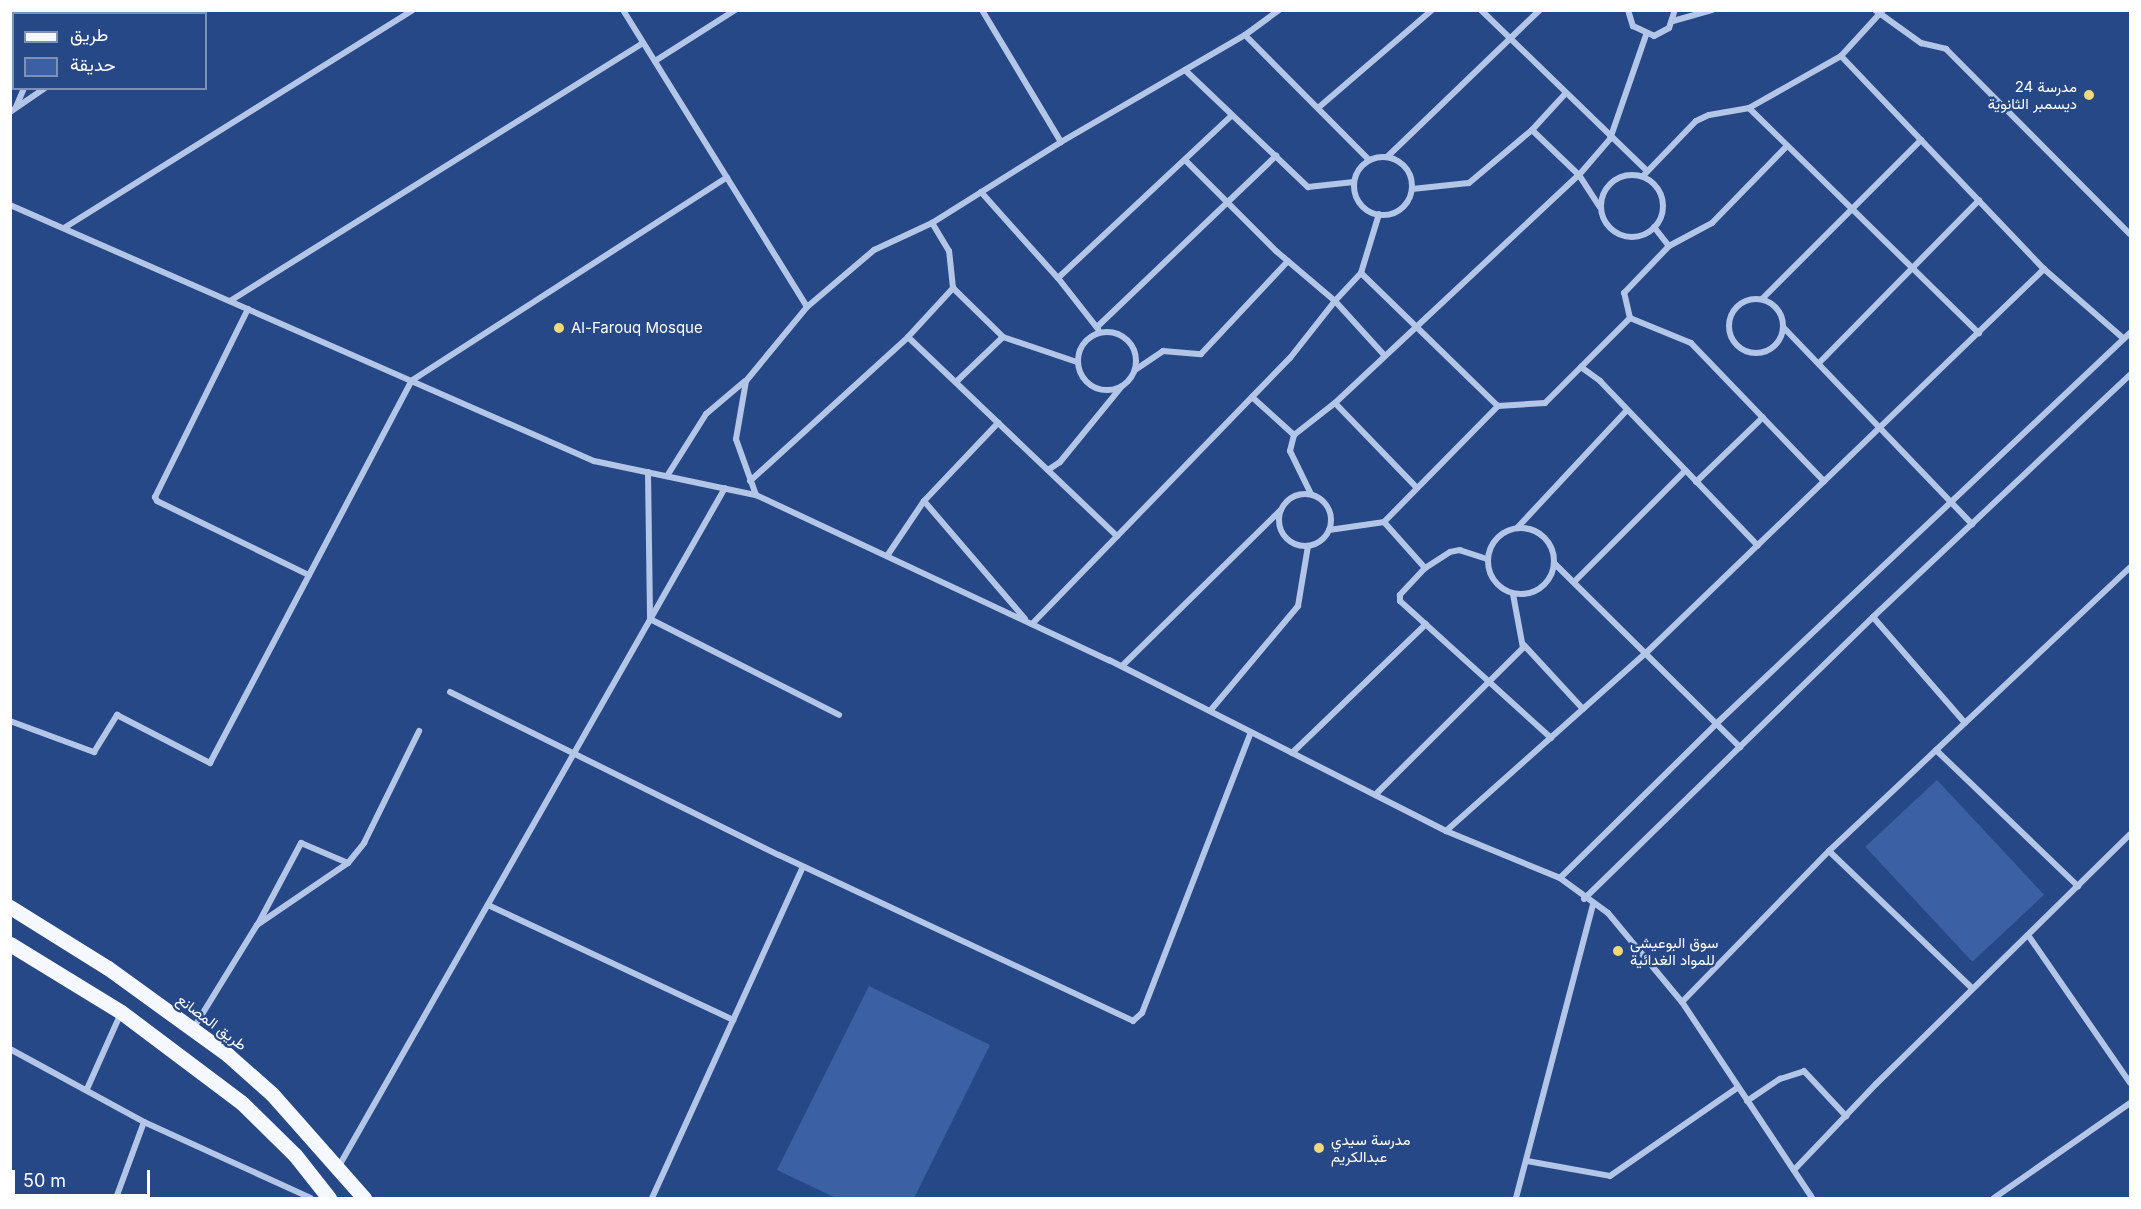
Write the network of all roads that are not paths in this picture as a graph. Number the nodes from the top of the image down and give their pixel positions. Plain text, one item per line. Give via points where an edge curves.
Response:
1 (413, 10) edge
2 (623, 10) edge
3 (735, 10) edge
4 (982, 10) edge
5 (1432, 10) edge
6 (1481, 10) edge
7 (1540, 10) edge
8 (1621, 10) edge
9 (1674, 10) edge
10 (1712, 10) edge
11 (1875, 10) edge
12 (1628, 11) edge
13 (1275, 12) edge
14 (1882, 13) edge
15 (1673, 21) junction
16 (1245, 35) junction
17 (1646, 35) junction
18 (1510, 40) junction
19 (644, 43) junction
20 (1841, 56) junction
21 (655, 61) junction
22 (1185, 70) junction
23 (23, 90) edge
24 (42, 90) edge
25 (1565, 94) junction
26 (1318, 108) junction
27 (1749, 108) junction
28 (13, 110) edge
29 (1232, 115) junction
30 (1532, 130) junction
31 (1611, 139) junction
32 (1922, 140) junction
33 (1061, 142) junction
34 (1787, 146) junction
35 (1275, 156) junction
36 (1387, 157) junction
37 (1369, 160) junction
38 (1186, 161) junction
39 (1645, 174) junction
40 (1579, 175) junction
41 (727, 177) junction
42 (1354, 182) junction
43 (1412, 189) junction
44 (981, 192) junction
45 (1979, 200) junction
46 (1229, 202) junction
47 (10, 205) edge
48 (1601, 208) junction
49 (1853, 210) junction
50 (1379, 214) junction
51 (932, 223) junction
52 (64, 228) junction
53 (1654, 228) junction
54 (2130, 234) edge
55 (1669, 246) junction
56 (1288, 261) junction
57 (1913, 269) junction
58 (2044, 269) junction
59 (1361, 273) junction
60 (1058, 278) junction
61 (953, 288) junction
62 (1762, 299) junction
63 (230, 301) junction
64 (1335, 301) junction
65 (807, 307) junction
66 (248, 309) junction
67 (1630, 318) junction
68 (1414, 325) junction
69 (1784, 328) junction
70 (1099, 330) junction
71 (1979, 333) junction
72 (2130, 333) edge
73 (908, 337) junction
74 (1003, 337) junction
75 (2124, 339) junction
76 (1385, 356) junction
77 (1077, 362) junction
78 (1820, 362) junction
79 (1581, 367) junction
80 (1135, 370) junction
81 (2130, 377) edge
82 (411, 381) junction
83 (746, 381) junction
84 (956, 382) junction
85 (1122, 386) junction
86 (1252, 397) junction
87 (1335, 403) junction
88 (1498, 406) junction
89 (1626, 411) junction
90 (1763, 417) junction
91 (998, 423) junction
92 (1881, 427) junction
93 (1294, 435) junction
94 (1048, 470) junction
95 (1685, 471) junction
96 (648, 472) junction
97 (667, 476) junction
98 (750, 481) junction
99 (1824, 481) junction
100 (1696, 482) junction
101 (725, 488) junction
102 (1417, 488) junction
103 (1311, 494) junction
104 (756, 495) junction
105 (924, 501) junction
106 (1950, 504) junction
107 (1281, 510) junction
108 (1384, 522) junction
109 (1972, 524) junction
110 (1517, 528) junction
111 (1329, 530) junction
112 (1117, 536) junction
113 (1308, 546) junction
114 (1758, 546) junction
115 (888, 556) junction
116 (1487, 559) junction
117 (1554, 563) junction
118 (2130, 567) edge
119 (1425, 568) junction
120 (309, 575) junction
121 (1574, 582) junction
122 (1513, 594) junction
123 (1873, 617) junction
124 (651, 619) junction
125 (1029, 622) junction
126 (1426, 624) junction
127 (1524, 645) junction
128 (1647, 652) junction
129 (1122, 666) junction
130 (1488, 680) junction
131 (450, 692) dead end
132 (1583, 709) junction
133 (1209, 711) junction
134 (839, 715) dead end
135 (11, 720) edge
136 (1717, 723) junction
137 (1965, 723) junction
138 (419, 731) dead end
139 (1251, 732) junction
140 (1551, 738) junction
141 (1740, 747) junction
142 (1936, 750) junction
143 (1292, 753) junction
144 (573, 755) junction
145 (1375, 795) junction
146 (1446, 831) junction
147 (2130, 834) edge
148 (1829, 851) junction
149 (348, 863) junction
150 (803, 867) junction
151 (1560, 878) junction
152 (2078, 886) junction
153 (1584, 899) junction
154 (1593, 904) junction
155 (488, 905) junction
156 (10, 906) edge
157 (257, 925) junction
158 (2028, 935) junction
159 (10, 944) edge
160 (1973, 989) junction
161 (1682, 1002) junction
162 (121, 1012) junction
163 (733, 1020) junction
164 (193, 1029) junction
165 (10, 1049) edge
166 (2130, 1083) edge
167 (1737, 1088) junction
168 (87, 1089) junction
169 (1747, 1101) junction
170 (2130, 1104) edge
171 (1846, 1116) junction
172 (144, 1122) junction
173 (1527, 1161) junction
174 (339, 1166) junction
175 (1794, 1170) junction
176 (1811, 1196) edge
177 (116, 1198) edge
178 (311, 1198) edge
179 (329, 1198) edge
180 (364, 1198) edge
181 (652, 1198) edge
182 (1516, 1198) edge
183 (1803, 1198) edge
184 (1994, 1198) edge

1 - 52 street
2 - 19 street
3 - 21 street
4 - 33 street
5 - 26 street
6 - 18 street
7 - 18 street
8 - 12 street
9 - 15 street
10 - 15 street
11 - 14 street
12 - 17 street via 1633,27
13 - 16 street
14 - 20 street
14 - 54 street via 1921,43 1946,49
15 - 17 street via 1662,33
16 - 22 street
16 - 26 street
17 - 31 street
18 - 25 street
18 - 36 street
19 - 21 street
19 - 63 street
20 - 27 street
20 - 32 street
21 - 41 street
22 - 29 street
22 - 33 street
23 - 28 street
24 - 28 street
25 - 30 street
25 - 31 street
26 - 37 street
27 - 34 street
27 - 39 street via 1702,117
29 - 35 street
29 - 38 street
30 - 40 street
30 - 43 street via 1469,183
31 - 39 street
31 - 40 street
32 - 45 street
32 - 49 street
33 - 44 street
34 - 49 street
34 - 55 street via 1712,223
35 - 42 street via 1314,188
35 - 46 street
36 - 37 street
36 - 43 street via 1409,172
37 - 42 street
38 - 46 street
38 - 60 street
39 - 48 street via 1625,175 1610,184
39 - 53 street via 1657,187 1663,203
40 - 48 street
40 - 68 street
41 - 65 street
41 - 82 street
42 - 50 street via 1363,207
43 - 50 street via 1397,211
44 - 51 street
44 - 60 street
45 - 57 street
45 - 58 street
46 - 56 street
46 - 70 street
47 - 52 street
48 - 53 street via 1607,225 1621,235 1639,236
49 - 57 street
49 - 62 street
50 - 59 street
51 - 61 street via 949,251
51 - 65 street via 874,250
52 - 63 street
53 - 55 street
55 - 67 street via 1623,294
56 - 64 street
56 - 80 street via 1201,354 1162,351
57 - 71 street
57 - 78 street
58 - 71 street
58 - 75 street
59 - 64 street
59 - 68 street
60 - 70 street
61 - 73 street
61 - 74 street
62 - 69 street via 1778,310
62 - 69 street via 1743,302 1736,308 1729,325 1733,341 1746,352 1763,353 1778,343
63 - 66 street
64 - 76 street
64 - 86 street via 1301,345
65 - 83 street
66 - 82 street
66 - 120 street via 155,497
67 - 79 street
67 - 90 street via 1691,343
68 - 76 street
68 - 88 street
69 - 78 street
70 - 77 street via 1084,343
70 - 80 street via 1129,341 1136,360
71 - 92 street
72 - 75 street
73 - 84 street
73 - 98 street
74 - 77 street
74 - 84 street
75 - 106 street
76 - 87 street
77 - 85 street via 1093,387 1113,390
78 - 92 street
79 - 88 street via 1545,403
79 - 89 street via 1600,381
80 - 85 street
81 - 109 street
82 - 96 street via 594,461
82 - 120 street
83 - 97 street via 706,414
83 - 98 street via 736,439
84 - 91 street
85 - 94 street via 1060,462
86 - 93 street
86 - 112 street
87 - 93 street
87 - 102 street
88 - 102 street
89 - 95 street
89 - 110 street
90 - 99 street
90 - 100 street
91 - 94 street
91 - 105 street
92 - 99 street
92 - 106 street
93 - 103 street via 1290,451
94 - 112 street
95 - 100 street
95 - 121 street
96 - 97 street
96 - 124 street
97 - 101 street
98 - 104 street
99 - 114 street
100 - 114 street
101 - 104 street
101 - 124 street
102 - 108 street
103 - 107 street via 1293,497
103 - 111 street via 1326,504 1330,512
104 - 115 street
105 - 115 street
105 - 125 street
106 - 109 street
106 - 136 street
107 - 113 street via 1278,518 1284,536
107 - 129 street
108 - 111 street
108 - 119 street
109 - 123 street
110 - 116 street via 1497,538
110 - 117 street via 1529,528 1548,541
111 - 113 street via 1317,543
112 - 125 street
113 - 133 street via 1298,606
114 - 128 street
115 - 125 street
116 - 119 street via 1456,550
116 - 122 street via 1494,581
117 - 121 street
117 - 122 street via 1545,584 1536,591
118 - 137 street
119 - 126 street via 1399,598
120 - 135 street via 210,763 117,715 94,752
121 - 128 street
122 - 127 street
123 - 137 street
123 - 141 street
124 - 134 street
124 - 144 street
125 - 129 street
126 - 130 street
126 - 143 street
127 - 130 street
127 - 132 street
128 - 132 street
128 - 136 street
129 - 133 street
130 - 140 street
130 - 145 street
131 - 144 street
132 - 140 street
133 - 139 street
136 - 141 street
136 - 151 street
137 - 142 street
138 - 149 street via 364,843
139 - 143 street
139 - 150 street via 1142,1013 1133,1021
140 - 146 street
141 - 153 street
142 - 148 street
142 - 152 street
143 - 145 street
144 - 150 street
144 - 155 street
145 - 146 street
146 - 151 street
147 - 152 street
148 - 160 street
148 - 161 street
149 - 157 street
149 - 157 street via 302,843
150 - 163 street
151 - 153 street
152 - 158 street
153 - 154 street
154 - 161 street via 1608,913
154 - 173 street
155 - 163 street
155 - 174 street
156 - 164 main road, طريق المصانع via 108,968
157 - 164 street
158 - 160 street
158 - 166 street
159 - 162 main road
160 - 171 street
161 - 167 street
162 - 168 street
162 - 179 main road via 242,1103 295,1155
163 - 181 street
164 - 174 main road, طريق المصانع via 272,1094
165 - 168 street
167 - 169 street
167 - 173 street via 1610,1176
168 - 172 street
169 - 171 street via 1780,1079 1804,1071
169 - 175 street
170 - 184 street
171 - 175 street
172 - 177 street
172 - 178 street
173 - 182 street
174 - 180 main road, طريق المصانع
175 - 176 street
176 - 183 street

